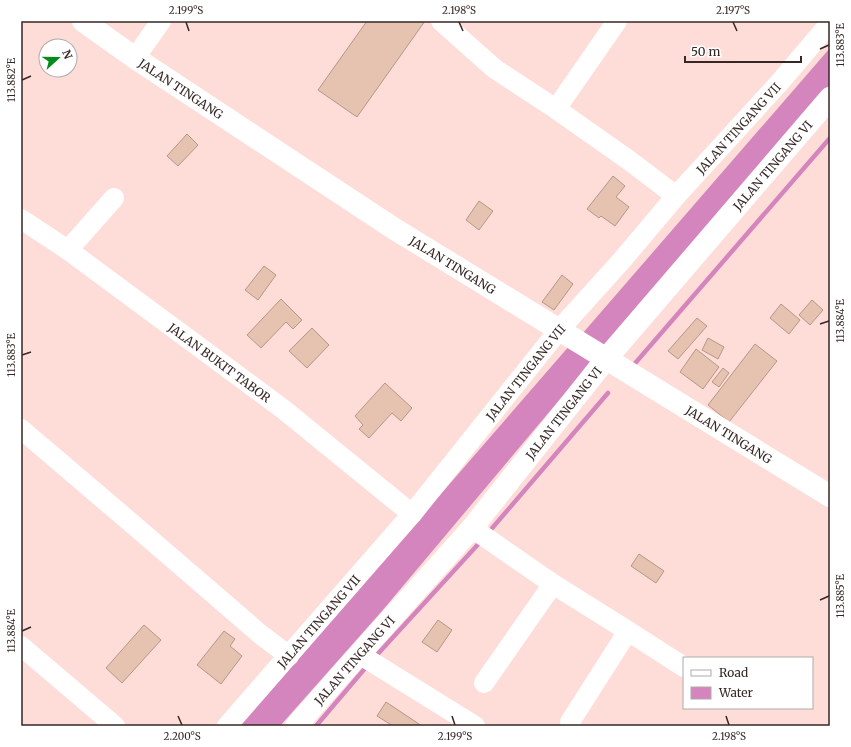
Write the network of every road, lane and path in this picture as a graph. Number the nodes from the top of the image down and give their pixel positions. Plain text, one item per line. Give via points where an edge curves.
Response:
1 (83, 21) edge
2 (161, 21) edge
3 (441, 21) edge
4 (617, 21) edge
5 (830, 23) edge
6 (135, 58) junction
7 (830, 98) edge
8 (556, 109) junction
9 (676, 196) junction
10 (114, 198) dead end
11 (21, 219) edge
12 (68, 250) junction
13 (567, 335) junction
14 (602, 356) junction
15 (21, 430) edge
16 (830, 496) edge
17 (412, 514) junction
18 (472, 528) junction
19 (553, 584) junction
20 (628, 631) junction
21 (21, 646) edge
22 (359, 654) junction
23 (288, 656) junction
24 (683, 666) edge
25 (484, 683) dead end
26 (570, 722) dead end
27 (299, 725) edge
28 (115, 726) edge
29 (227, 726) edge
30 (475, 726) edge

1 - 6 main road, JALAN TINGANG
2 - 6 street
3 - 8 street via 495,68
4 - 8 street
5 - 9 street, JALAN TINGANG VII
6 - 13 main road, JALAN TINGANG via 393,228
7 - 14 main road, JALAN TINGANG VI
8 - 9 street
9 - 13 street, JALAN TINGANG VII via 623,259
10 - 12 street
11 - 12 street, JALAN BUKIT TABOR
12 - 17 street, JALAN BUKIT TABOR via 283,409
13 - 14 main road, JALAN TINGANG
13 - 17 street, JALAN TINGANG VII
14 - 16 main road, JALAN TINGANG
14 - 18 main road, JALAN TINGANG VI
15 - 23 street
17 - 23 street, JALAN TINGANG VII
18 - 19 street
18 - 22 main road, JALAN TINGANG VI
19 - 20 street
19 - 25 street
20 - 24 street
20 - 26 street
21 - 28 street
22 - 27 main road, JALAN TINGANG VI
22 - 30 street
23 - 29 street, JALAN TINGANG VII

